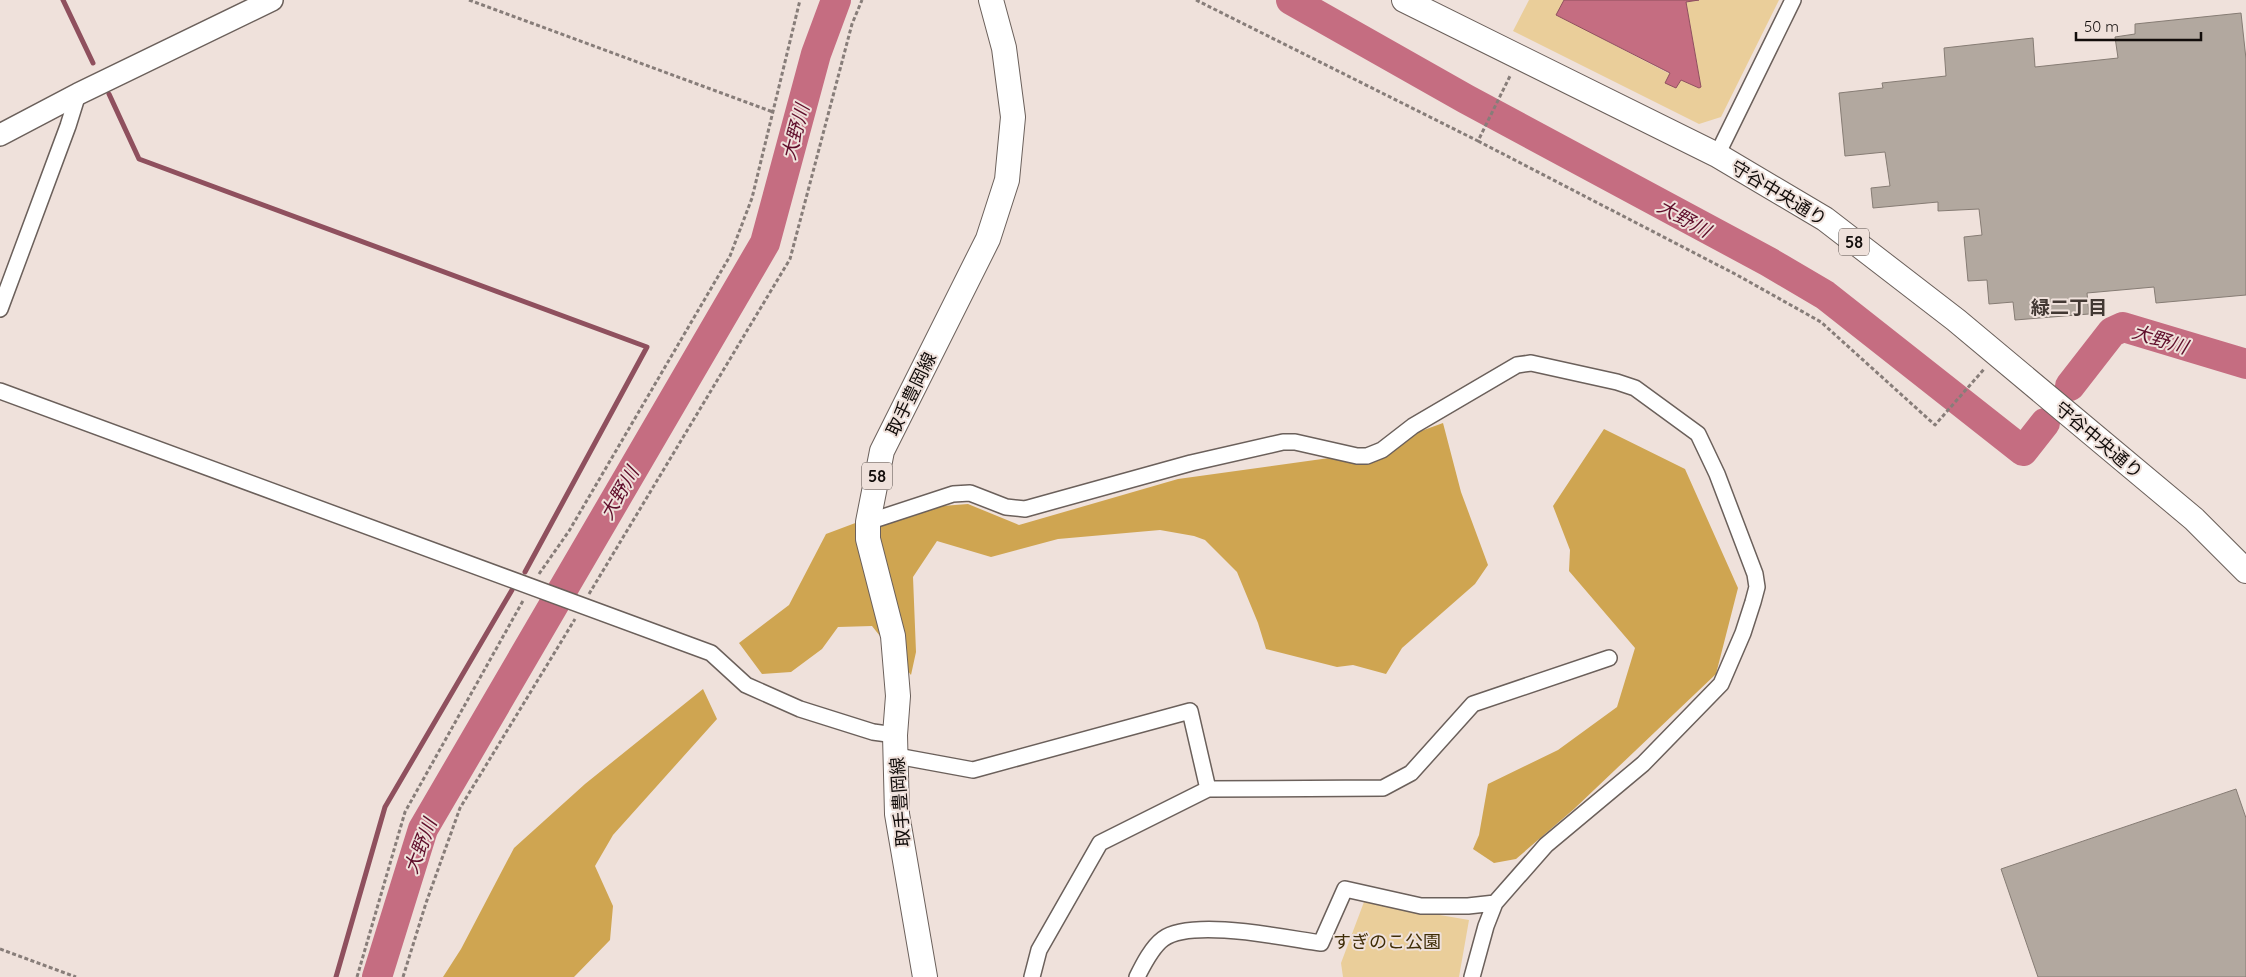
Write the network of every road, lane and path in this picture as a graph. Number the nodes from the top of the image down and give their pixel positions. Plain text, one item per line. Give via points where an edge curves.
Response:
1 (272, 0) edge
2 (469, 0) edge
3 (800, 0) edge
4 (862, 0) edge
5 (991, 0) edge
6 (1196, 0) edge
7 (1404, 0) edge
8 (1793, 0) edge
9 (1520, 58) junction
10 (78, 94) junction
11 (773, 112) junction
12 (0, 135) edge
13 (1478, 141) junction
14 (1717, 155) junction
15 (0, 309) edge
16 (1975, 379) dead end
17 (0, 391) edge
18 (868, 522) junction
19 (2246, 571) edge
20 (531, 587) junction
21 (582, 606) junction
22 (1609, 658) dead end
23 (896, 745) junction
24 (1208, 789) junction
25 (1495, 903) junction
26 (0, 948) edge
27 (76, 977) edge
28 (356, 977) edge
29 (403, 977) edge
30 (925, 977) edge
31 (1032, 977) edge
32 (1137, 977) edge
33 (1472, 977) edge

1 - 10 street
2 - 11 path
3 - 11 path
4 - 21 path via 852,24 790,259
5 - 18 main road, 取手豊岡線 / 58 via 1004,48 1013,117 1007,180 988,239 882,451
6 - 13 path
7 - 9 main road, 守谷中央通り / 58
8 - 14 street
9 - 13 path
9 - 14 main road, 守谷中央通り / 58
10 - 12 street
10 - 15 street
11 - 20 path via 752,198 730,256 569,531
13 - 16 path via 1821,322 1935,425
14 - 19 main road, 守谷中央通り / 58 via 1824,219 1956,320 2194,519
17 - 20 street
18 - 23 main road, 取手豊岡線 / 58 via 868,539 893,636 898,696
18 - 25 street via 954,494 970,493 1006,507 1025,509 1191,463 1283,442 1367,456 1382,450 1413,426 1517,364 1530,363 1635,388 1698,434 1717,474 1755,574 1757,587 1753,602 1722,684 1643,764 1546,845
20 - 21 street
20 - 28 path via 405,812
21 - 23 street via 711,653 746,685 800,709 873,732
21 - 29 path via 460,808
22 - 24 street via 1474,704 1410,773 1383,788
23 - 24 street via 973,770 1190,710
23 - 30 main road, 取手豊岡線 / 58 via 897,814
24 - 31 street via 1100,843 1039,950
25 - 32 street via 1421,906 1345,889 1321,943 1217,929 1187,930 1163,939
25 - 33 street
26 - 27 path

